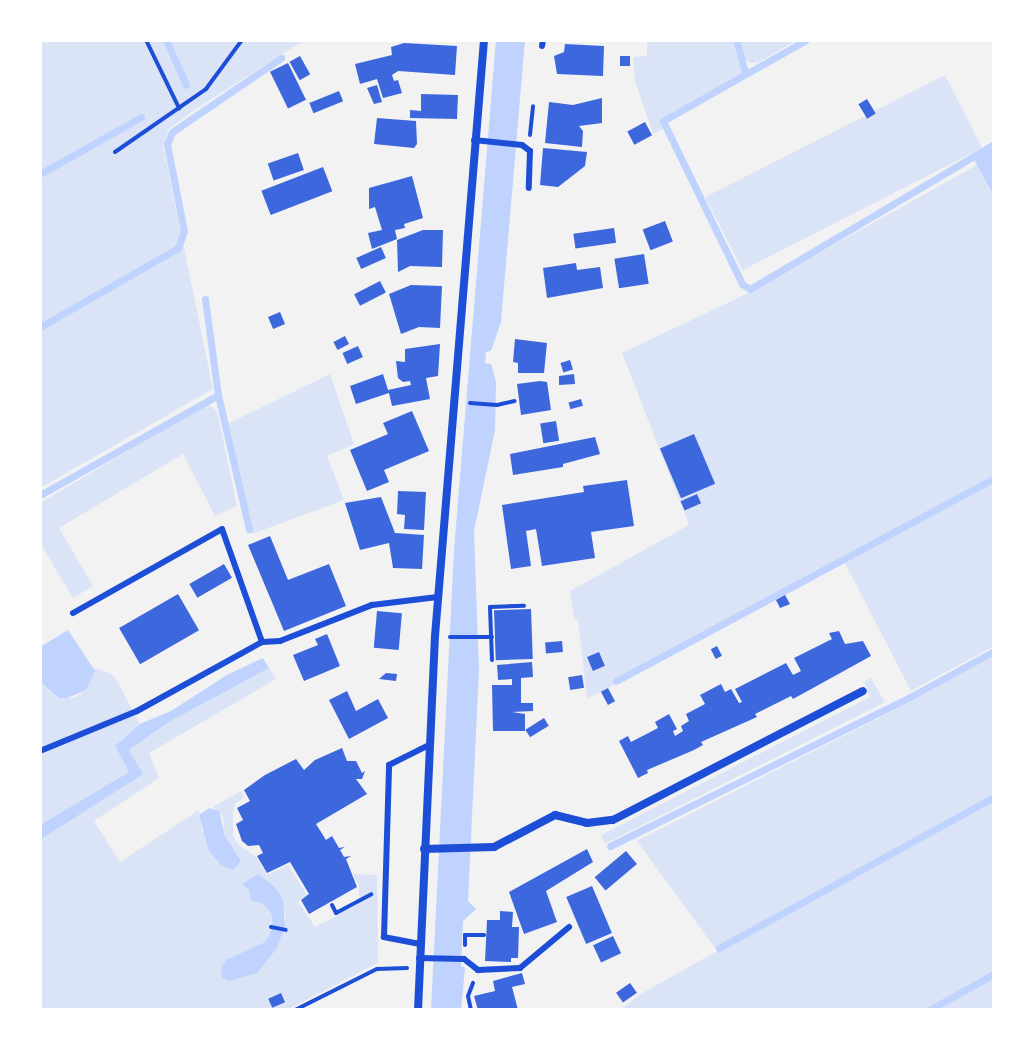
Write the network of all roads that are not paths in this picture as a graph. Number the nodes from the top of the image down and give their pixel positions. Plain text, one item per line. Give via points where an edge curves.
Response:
1 (484, 40) edge
2 (474, 140) junction
3 (529, 188) dead end
4 (438, 597) junction
5 (73, 613) dead end
6 (262, 642) junction
7 (863, 691) dead end
8 (429, 745) junction
9 (40, 751) edge
10 (427, 849) junction
11 (569, 927) dead end
12 (420, 944) junction
13 (424, 958) junction
14 (418, 1010) edge

1 - 2 street
2 - 3 lane via 522,145 530,151
2 - 4 street
4 - 6 lane via 372,605 280,641
4 - 8 street
5 - 6 lane via 222,529
6 - 9 lane via 137,711
7 - 10 street via 613,820 587,823 555,815 494,847
8 - 10 street
8 - 12 lane via 389,765 384,937
10 - 12 street
11 - 13 lane via 520,968 478,970 464,959
12 - 13 street
13 - 14 street

